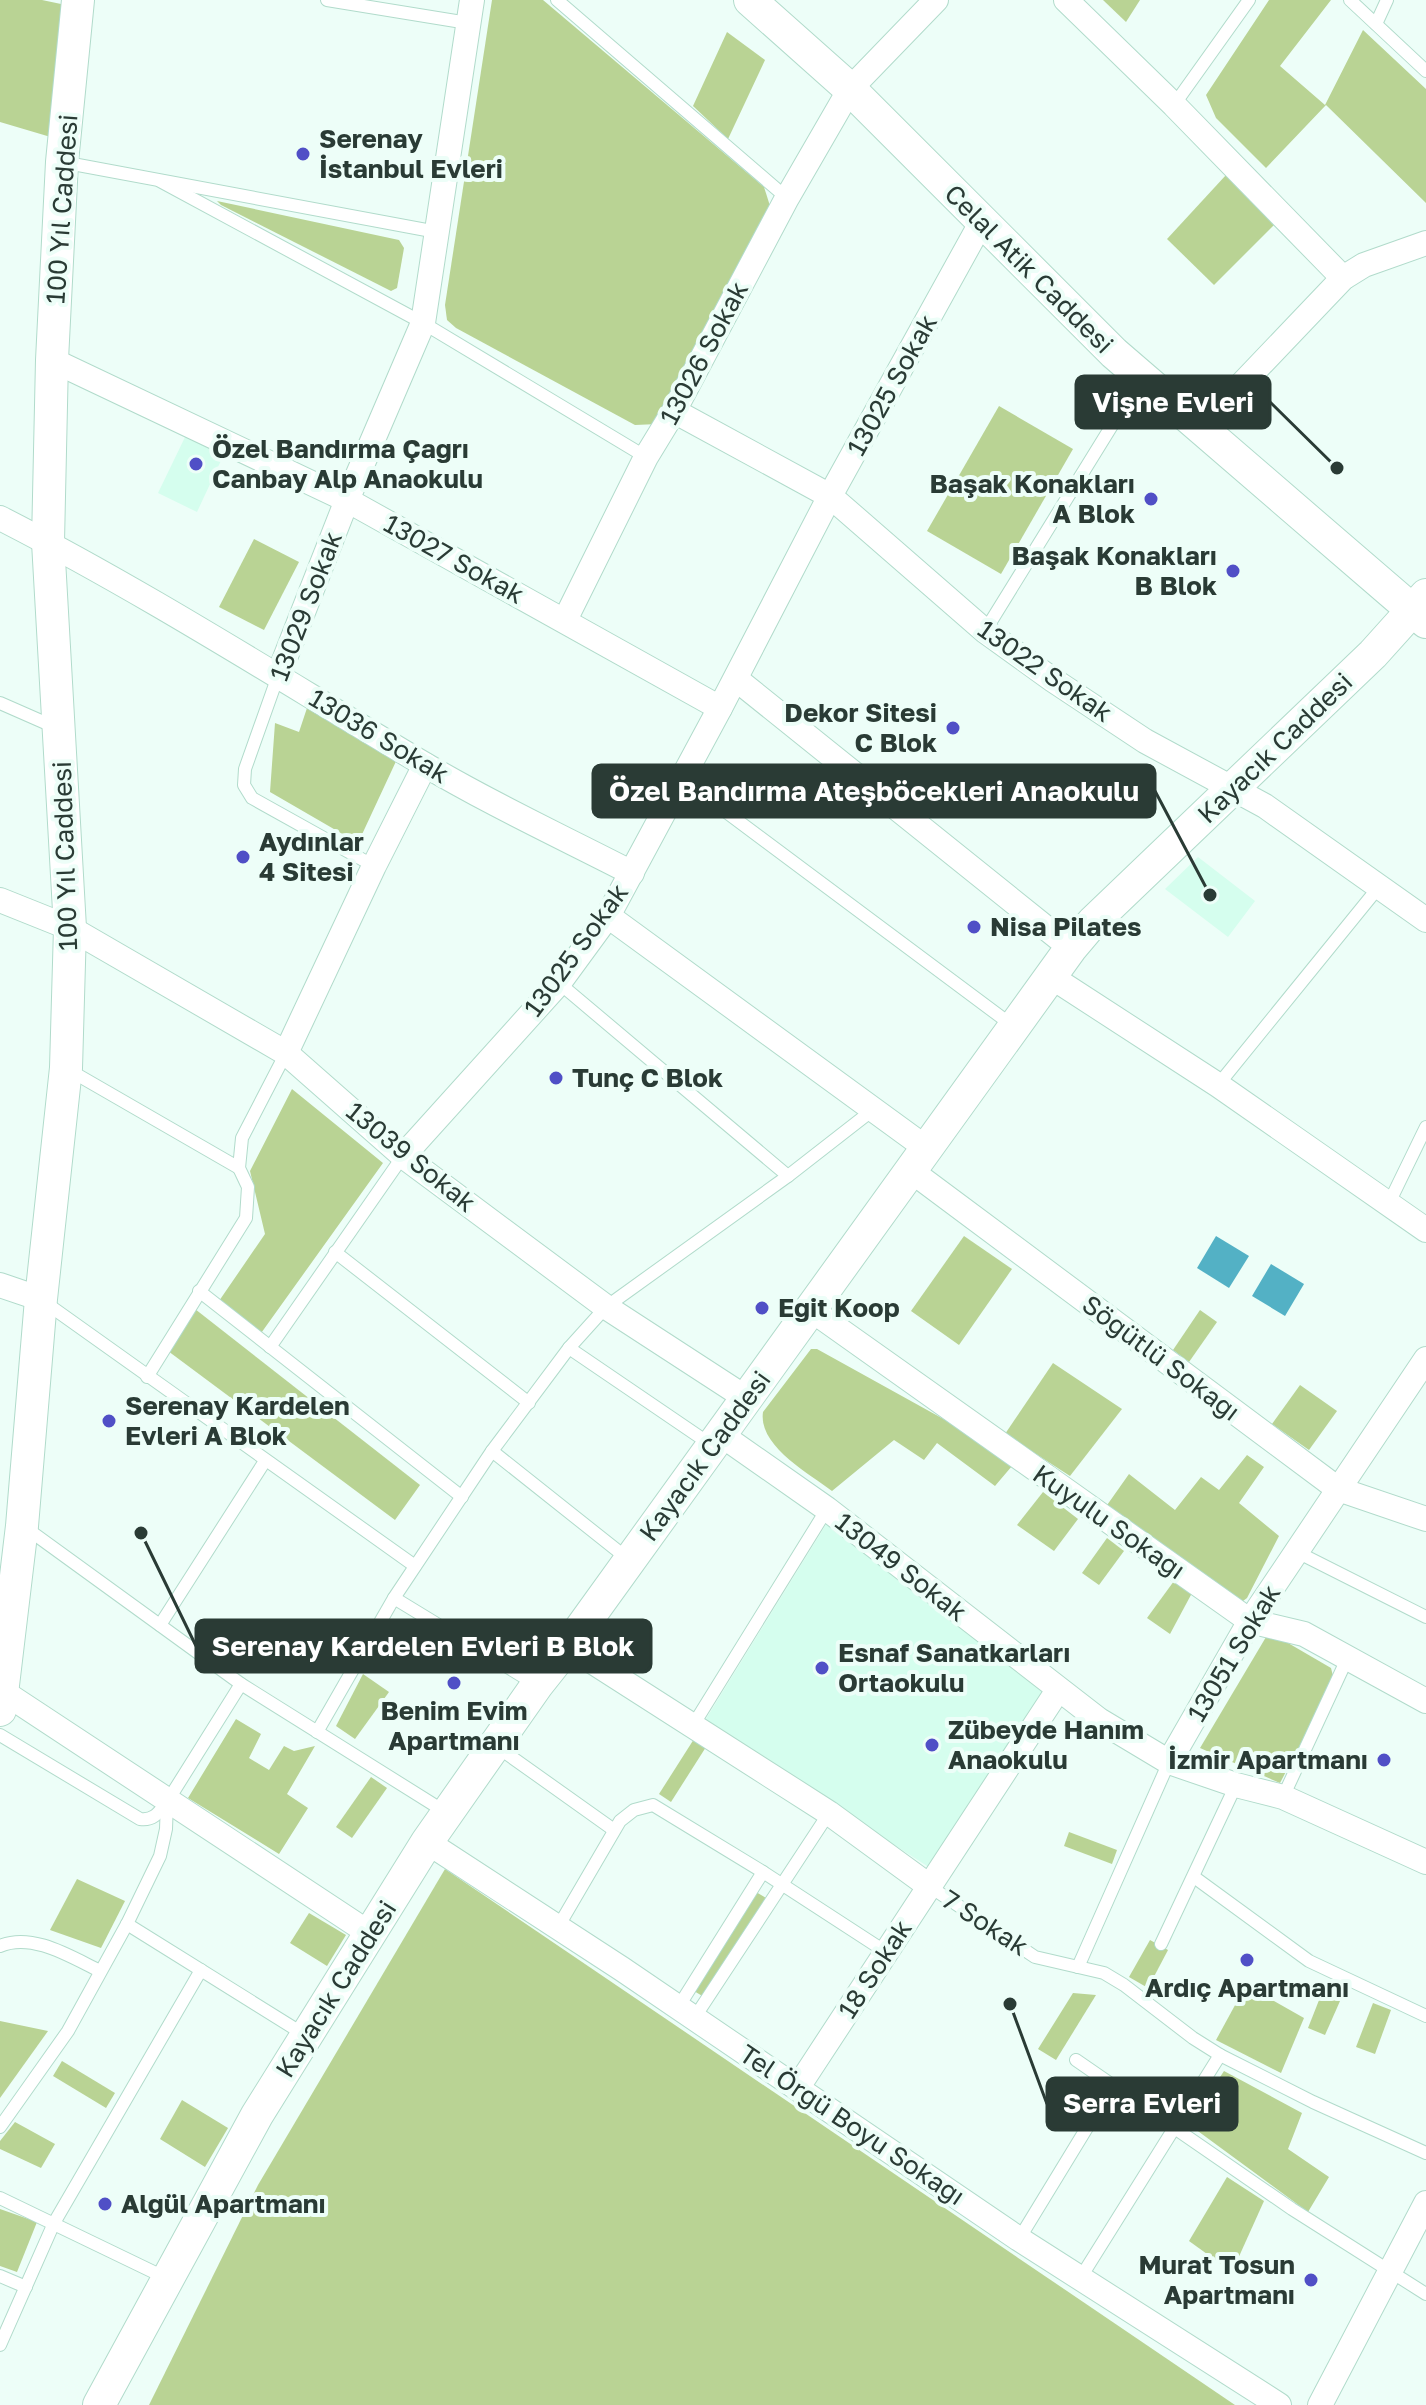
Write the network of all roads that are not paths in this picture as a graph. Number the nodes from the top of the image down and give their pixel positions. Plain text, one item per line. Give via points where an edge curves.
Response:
1 (78, 0) edge
2 (327, 0) edge
3 (557, 0) edge
4 (750, 0) edge
5 (936, 0) edge
6 (1066, 0) edge
7 (1249, 0) edge
8 (1350, 0) edge
9 (1387, 0) edge
10 (470, 11) edge
11 (1376, 24) junction
12 (1426, 71) edge
13 (850, 89) junction
14 (1174, 105) junction
15 (62, 162) junction
16 (160, 181) junction
17 (787, 198) junction
18 (981, 223) junction
19 (437, 232) junction
20 (1426, 243) edge
21 (1343, 278) junction
22 (423, 323) junction
23 (52, 360) junction
24 (1142, 377) junction
25 (674, 411) junction
26 (1200, 428) junction
27 (646, 457) junction
28 (830, 496) junction
29 (347, 500) junction
30 (0, 518) edge
31 (48, 542) junction
32 (1421, 609) edge
33 (565, 620) junction
34 (985, 631) junction
35 (278, 676) junction
36 (736, 679) junction
37 (0, 703) edge
38 (720, 708) junction
39 (60, 729) junction
40 (425, 765) junction
41 (682, 779) junction
42 (1232, 789) junction
43 (374, 866) junction
44 (632, 873) junction
45 (1378, 888) junction
46 (0, 900) edge
47 (608, 916) junction
48 (1426, 920) edge
49 (70, 928) junction
50 (1071, 948) junction
51 (1050, 976) junction
52 (559, 983) junction
53 (1013, 1026) junction
54 (286, 1053) junction
55 (66, 1068) junction
56 (1218, 1085) junction
57 (875, 1109) junction
58 (1426, 1127) edge
59 (403, 1156) junction
60 (918, 1159) junction
61 (239, 1168) junction
62 (788, 1176) junction
63 (1389, 1203) junction
64 (1426, 1230) edge
65 (335, 1252) junction
66 (0, 1285) edge
67 (199, 1291) junction
68 (41, 1299) junction
69 (606, 1307) junction
70 (810, 1309) junction
71 (270, 1347) junction
72 (569, 1348) junction
73 (1426, 1359) edge
74 (147, 1377) junction
75 (746, 1398) junction
76 (529, 1403) junction
77 (716, 1440) junction
78 (492, 1451) junction
79 (265, 1461) junction
80 (1338, 1489) junction
81 (462, 1497) junction
82 (827, 1509) junction
83 (1426, 1519) edge
84 (11, 1523) edge
85 (1297, 1552) junction
86 (629, 1561) junction
87 (415, 1566) junction
88 (394, 1598) junction
89 (1426, 1617) edge
90 (1250, 1621) junction
91 (160, 1625) junction
92 (568, 1646) junction
93 (1347, 1659) junction
94 (241, 1684) junction
95 (537, 1685) junction
96 (1058, 1690) junction
97 (1, 1700) edge
98 (1426, 1701) edge
99 (692, 1727) junction
100 (317, 1732) junction
101 (0, 1735) edge
102 (496, 1746) junction
103 (1169, 1762) junction
104 (1236, 1785) junction
105 (1283, 1797) junction
106 (167, 1802) junction
107 (447, 1813) junction
108 (829, 1813) junction
109 (614, 1830) junction
110 (427, 1842) junction
111 (1426, 1862) edge
112 (763, 1872) junction
113 (1194, 1877) junction
114 (783, 1885) junction
115 (929, 1886) junction
116 (127, 1924) junction
117 (558, 1927) junction
118 (369, 1933) junction
119 (1161, 1944) dead end
120 (0, 1946) edge
121 (886, 1952) junction
122 (1078, 1967) junction
123 (201, 1970) junction
124 (100, 1971) junction
125 (687, 2012) junction
126 (1426, 2016) edge
127 (307, 2036) junction
128 (1220, 2055) junction
129 (1076, 2060) dead end
130 (1113, 2085) junction
131 (798, 2087) junction
132 (0, 2127) edge
133 (1174, 2128) junction
134 (1426, 2153) edge
135 (0, 2198) edge
136 (1426, 2203) edge
137 (54, 2223) junction
138 (1019, 2239) junction
139 (1392, 2273) junction
140 (0, 2276) edge
141 (1081, 2277) junction
142 (166, 2278) junction
143 (26, 2287) junction
144 (1426, 2294) edge
145 (0, 2345) edge
146 (99, 2405) edge
147 (1279, 2405) edge
148 (1320, 2405) edge

1 - 15 street, 100 Yıl Caddesi
2 - 10 lane
3 - 17 lane
4 - 13 street, Celal Atik Caddesi
5 - 13 street, 13026 Sokak
6 - 14 street
7 - 14 lane
8 - 11 lane
9 - 11 lane
10 - 19 street, 13029 Sokak
11 - 12 lane
13 - 17 street, 13026 Sokak
13 - 18 street, Celal Atik Caddesi
14 - 21 street
15 - 16 lane
15 - 23 street, 100 Yıl Caddesi
16 - 19 lane
16 - 22 lane
17 - 25 street, 13026 Sokak
18 - 24 street, Celal Atik Caddesi
18 - 28 street, 13025 Sokak
19 - 22 street, 13029 Sokak
20 - 21 street
21 - 26 street
22 - 27 lane
22 - 29 street, 13029 Sokak
23 - 29 street, 13027 Sokak
23 - 31 street, 100 Yıl Caddesi
24 - 26 street, Celal Atik Caddesi
24 - 34 lane
25 - 27 street, 13026 Sokak
25 - 28 street, 13022 Sokak
26 - 32 street, Celal Atik Caddesi
27 - 33 street, 13026 Sokak
28 - 34 street, 13022 Sokak
28 - 36 street, 13025 Sokak
29 - 33 street, 13027 Sokak
29 - 35 street, 13029 Sokak
30 - 31 street, 13036 Sokak
31 - 35 street, 13036 Sokak
31 - 39 street, 100 Yıl Caddesi
32 - 42 street, Kayacık Caddesi
33 - 38 street, 13027 Sokak
34 - 42 street, 13022 Sokak via 1145,741
35 - 40 street, 13036 Sokak
35 - 43 lane, 13029 Sokak via 244,785 252,798
36 - 38 street, 13025 Sokak
36 - 50 street
37 - 39 lane
38 - 41 street, 13025 Sokak
39 - 49 street, 100 Yıl Caddesi
40 - 43 street
40 - 44 street, 13036 Sokak
41 - 44 street, 13025 Sokak
41 - 53 lane
42 - 45 street, 13022 Sokak via 1265,806
42 - 50 street, Kayacık Caddesi
43 - 54 street
44 - 47 street, 13025 Sokak
45 - 48 street, 13022 Sokak
45 - 56 lane
46 - 49 street, 13039 Sokak
47 - 52 street, 13025 Sokak
47 - 57 street, Söğütlü Sokağı
49 - 54 street, 13039 Sokak
49 - 55 street, 100 Yıl Caddesi
50 - 51 street, Kayacık Caddesi
51 - 53 street, Kayacık Caddesi
51 - 56 street
52 - 59 street, 13025 Sokak
52 - 62 lane
53 - 60 street, Kayacık Caddesi
54 - 59 street, 13039 Sokak
54 - 61 lane via 242,1138
55 - 61 lane
55 - 68 street, 100 Yıl Caddesi
56 - 63 street
57 - 60 street, Söğütlü Sokağı
57 - 62 lane
58 - 63 lane
59 - 65 lane, 13025 Sokak
59 - 69 street, 13039 Sokak
60 - 70 street, Kayacık Caddesi
60 - 80 street, Söğütlü Sokağı
61 - 67 lane via 248,1187 246,1218
62 - 69 lane
63 - 64 street
65 - 71 lane, 13025 Sokak
65 - 76 lane
66 - 68 street
67 - 71 lane
67 - 74 lane
68 - 74 lane
68 - 84 street, 100 Yıl Caddesi
69 - 72 lane
69 - 75 street, 13039 Sokak
70 - 75 street, Kayacık Caddesi
70 - 90 street, Kuyulu Sokağı
71 - 81 lane
72 - 76 lane
72 - 77 lane
73 - 80 street, 13051 Sokak
74 - 79 lane
75 - 77 street, Kayacık Caddesi
76 - 78 lane
77 - 82 street, 13049 Sokak
77 - 86 street, Kayacık Caddesi
78 - 81 lane
78 - 86 lane
79 - 87 lane
79 - 91 lane
80 - 83 street, Söğütlü Sokağı
80 - 85 street, 13051 Sokak
81 - 87 lane
82 - 96 street, 13049 Sokak
82 - 99 lane
84 - 91 lane
84 - 97 street, 100 Yıl Caddesi
85 - 89 lane
85 - 90 street, 13051 Sokak
86 - 92 street, Kayacık Caddesi
87 - 88 lane
88 - 95 lane
88 - 100 lane
90 - 93 street, Kuyulu Sokağı via 1304,1634
90 - 103 street, 13051 Sokak
91 - 94 lane
92 - 95 street, Kayacık Caddesi
92 - 99 street, 7 Sokak
93 - 98 street, Kuyulu Sokağı
93 - 105 lane
94 - 100 lane
94 - 106 lane
95 - 102 street, Kayacık Caddesi
96 - 103 street, 13049 Sokak
96 - 115 street, 18 Sokak
97 - 106 street
99 - 108 street, 7 Sokak
100 - 107 lane
101 - 106 lane via 140,1819 155,1817
102 - 107 street, Kayacık Caddesi
102 - 109 lane
103 - 104 street, 13049 Sokak
103 - 122 lane, 13051 Sokak
104 - 105 street, 13049 Sokak
104 - 113 lane
105 - 111 street, 13049 Sokak
106 - 116 lane via 160,1856
106 - 118 street
107 - 110 street, Kayacık Caddesi
108 - 114 lane
108 - 115 street, 7 Sokak
109 - 112 lane via 627,1814 653,1805
109 - 117 lane
110 - 117 street, Tel Örgü Boyu Sokağı
110 - 118 street, Kayacık Caddesi
112 - 114 lane
112 - 125 lane
113 - 119 lane
113 - 126 lane via 1309,1961
114 - 121 lane
114 - 125 lane
115 - 121 street, 18 Sokak
115 - 122 lane, 7 Sokak via 1035,1957
116 - 123 lane
116 - 124 lane
117 - 125 street, Tel Örgü Boyu Sokağı
118 - 127 street, Kayacık Caddesi
120 - 124 lane via 15,1941 46,1947
121 - 131 street, 18 Sokak
122 - 128 lane, 7 Sokak via 1124,1985
123 - 127 lane
123 - 137 lane
124 - 132 lane via 68,2031
125 - 131 street, Tel Örgü Boyu Sokağı
127 - 142 street, Kayacık Caddesi
128 - 133 lane
128 - 134 lane, 7 Sokak
129 - 130 lane
130 - 133 lane
130 - 138 lane
131 - 138 street, Tel Örgü Boyu Sokağı
133 - 139 lane
133 - 141 lane
135 - 137 lane
136 - 139 street
137 - 142 lane
137 - 143 lane
138 - 141 street, Tel Örgü Boyu Sokağı
139 - 144 lane
139 - 148 street
140 - 143 lane
141 - 147 street, Tel Örgü Boyu Sokağı
142 - 146 street, Kayacık Caddesi
143 - 145 lane

